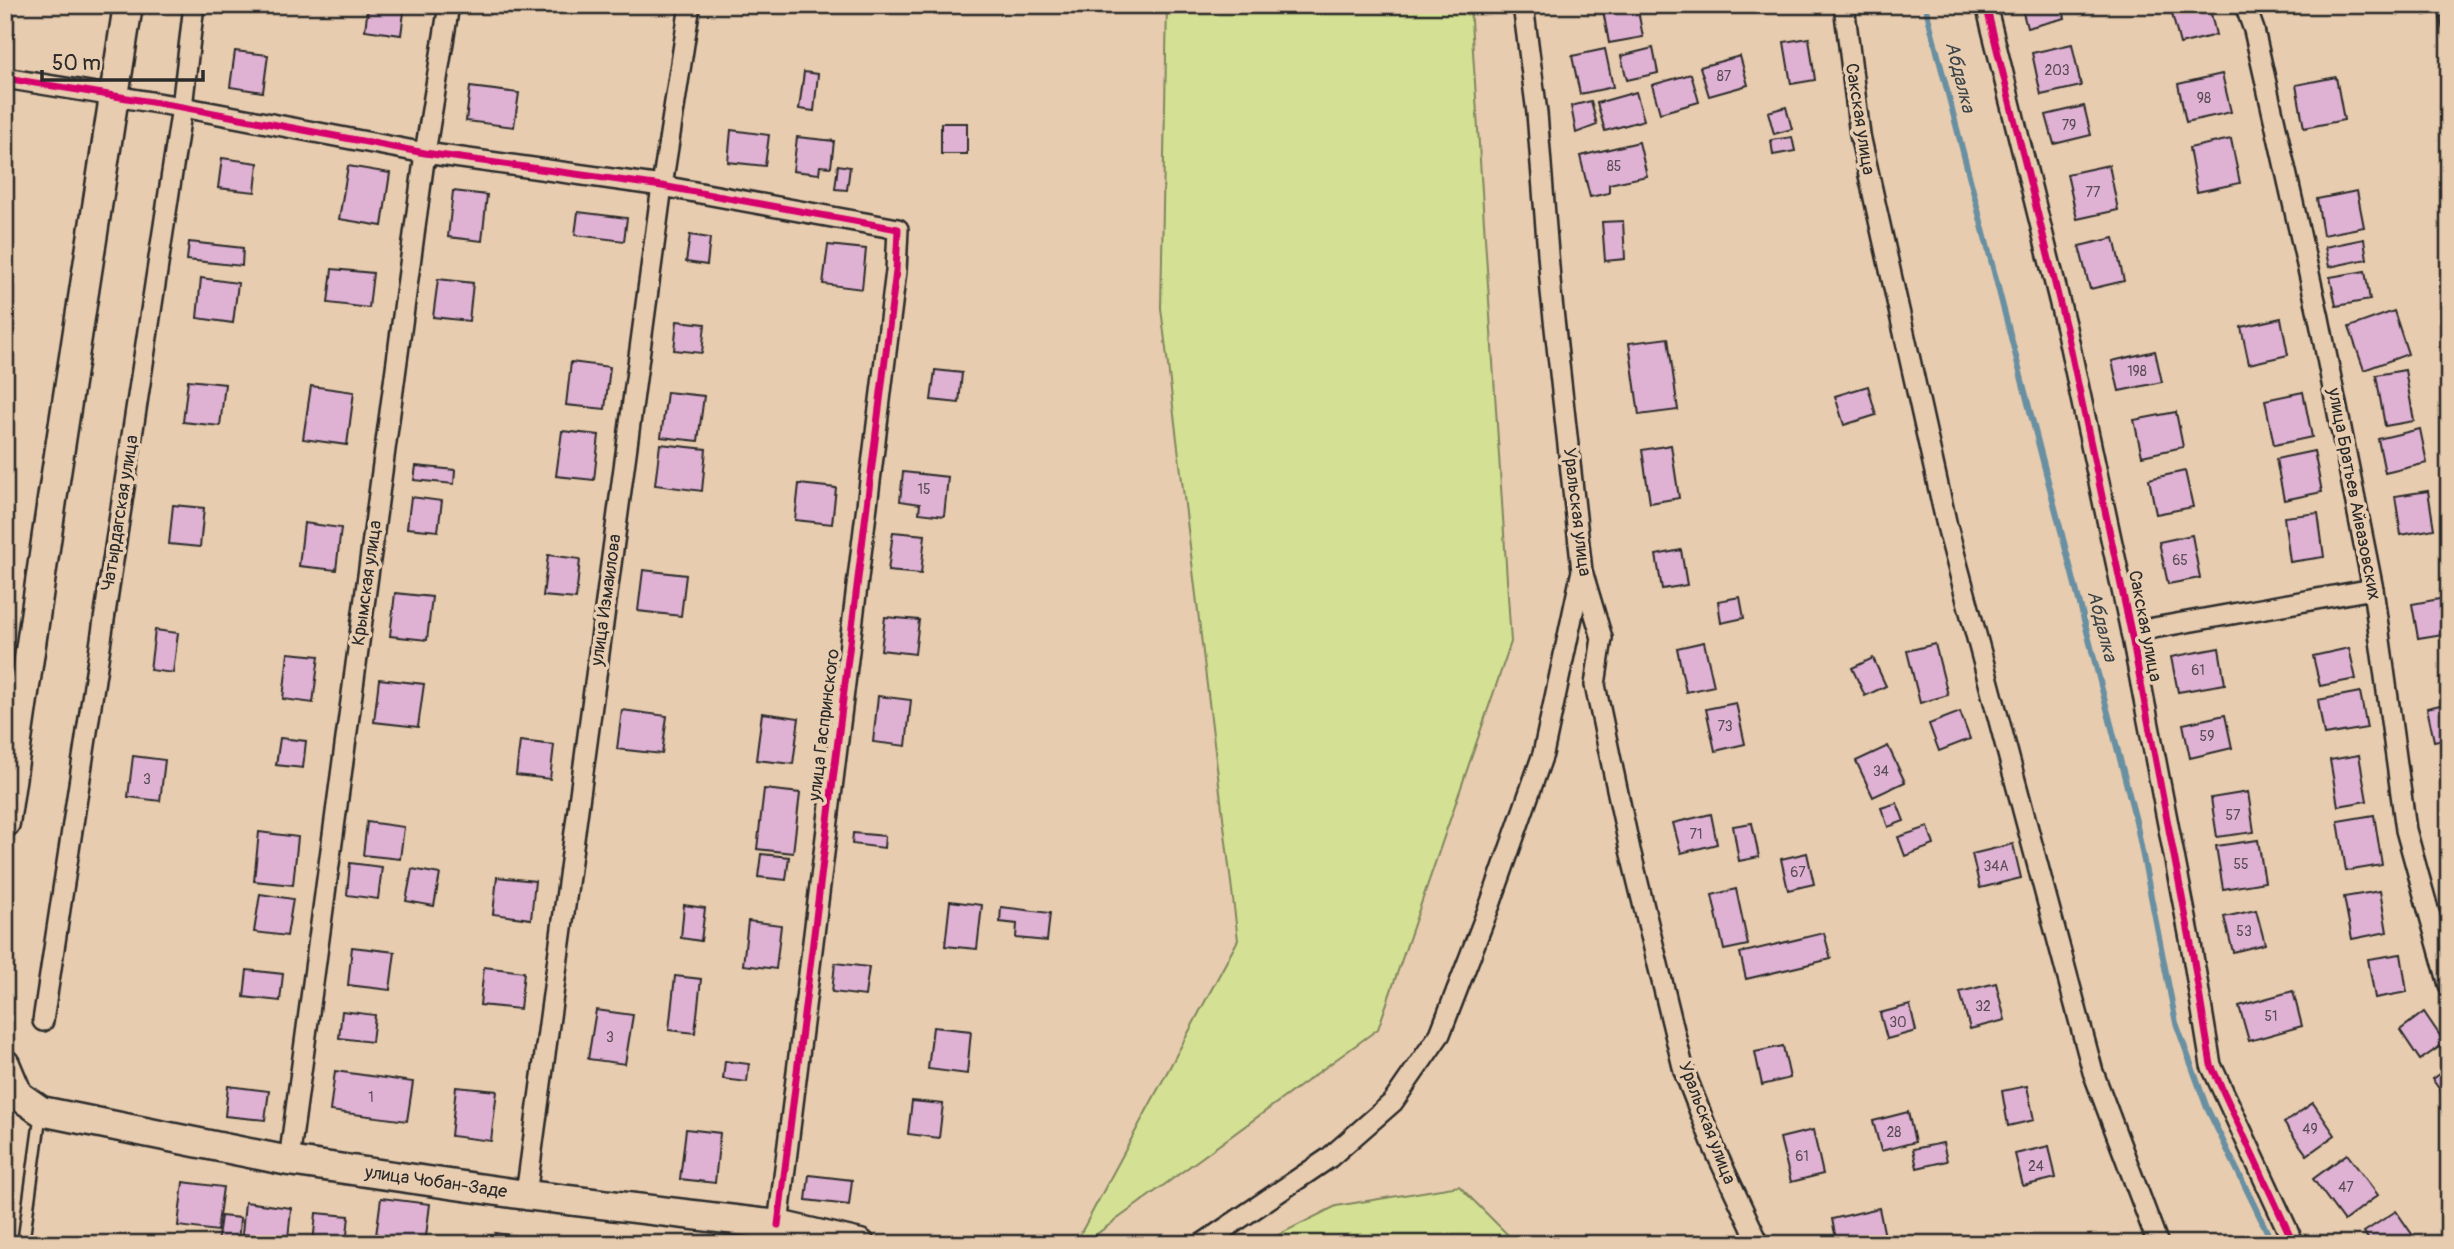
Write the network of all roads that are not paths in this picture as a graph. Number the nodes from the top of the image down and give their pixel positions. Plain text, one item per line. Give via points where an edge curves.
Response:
1 (128, 5) edge
2 (194, 5) edge
3 (449, 5) edge
4 (690, 5) edge
5 (1523, 5) edge
6 (1844, 5) edge
7 (1986, 5) edge
8 (2245, 5) edge
9 (5, 78) edge
10 (115, 96) junction
11 (182, 107) junction
12 (425, 153) junction
13 (662, 186) junction
14 (1582, 570) junction
15 (2374, 589) junction
16 (2131, 632) junction
17 (5, 823) edge
18 (2449, 985) edge
19 (43, 1021) dead end
20 (5, 1064) edge
21 (22, 1104) edge
22 (289, 1161) junction
23 (526, 1195) junction
24 (778, 1225) junction
25 (23, 1244) edge
26 (860, 1244) edge
27 (1202, 1244) edge
28 (1759, 1244) edge
29 (2158, 1244) edge
30 (2294, 1244) edge

1 - 10 main road
2 - 11 street, Чатырдагская улица
3 - 12 street, Крымская улица
4 - 13 street, улица Измаилова
5 - 14 street, Уральская улица
6 - 29 street, Сакская улица via 1860,135 1947,526 2093,1072
7 - 16 street, Сакская улица via 2066,328
8 - 15 street, улица Братьев Айвазовских via 2319,318
9 - 10 street
10 - 11 street
10 - 17 main road
11 - 12 street
11 - 19 street, Чатырдагская улица
12 - 13 street
12 - 22 street, Крымская улица
13 - 23 street, улица Измаилова
13 - 24 street, улица Гаспринского via 898,229
14 - 27 street via 1543,754 1440,1034 1393,1102 1329,1158
14 - 28 street, Уральская улица via 1602,638 1595,685 1685,1071 1714,1150
15 - 16 street
15 - 18 street, улица Братьев Айвазовских via 2406,830
16 - 30 street, Сакская улица via 2211,1065
20 - 21 main road
21 - 22 main road, улица Чобан-Заде
21 - 25 lane
22 - 23 main road, улица Чобан-Заде
23 - 24 main road, улица Чобан-Заде
24 - 26 main road, улица Чобан-Заде

